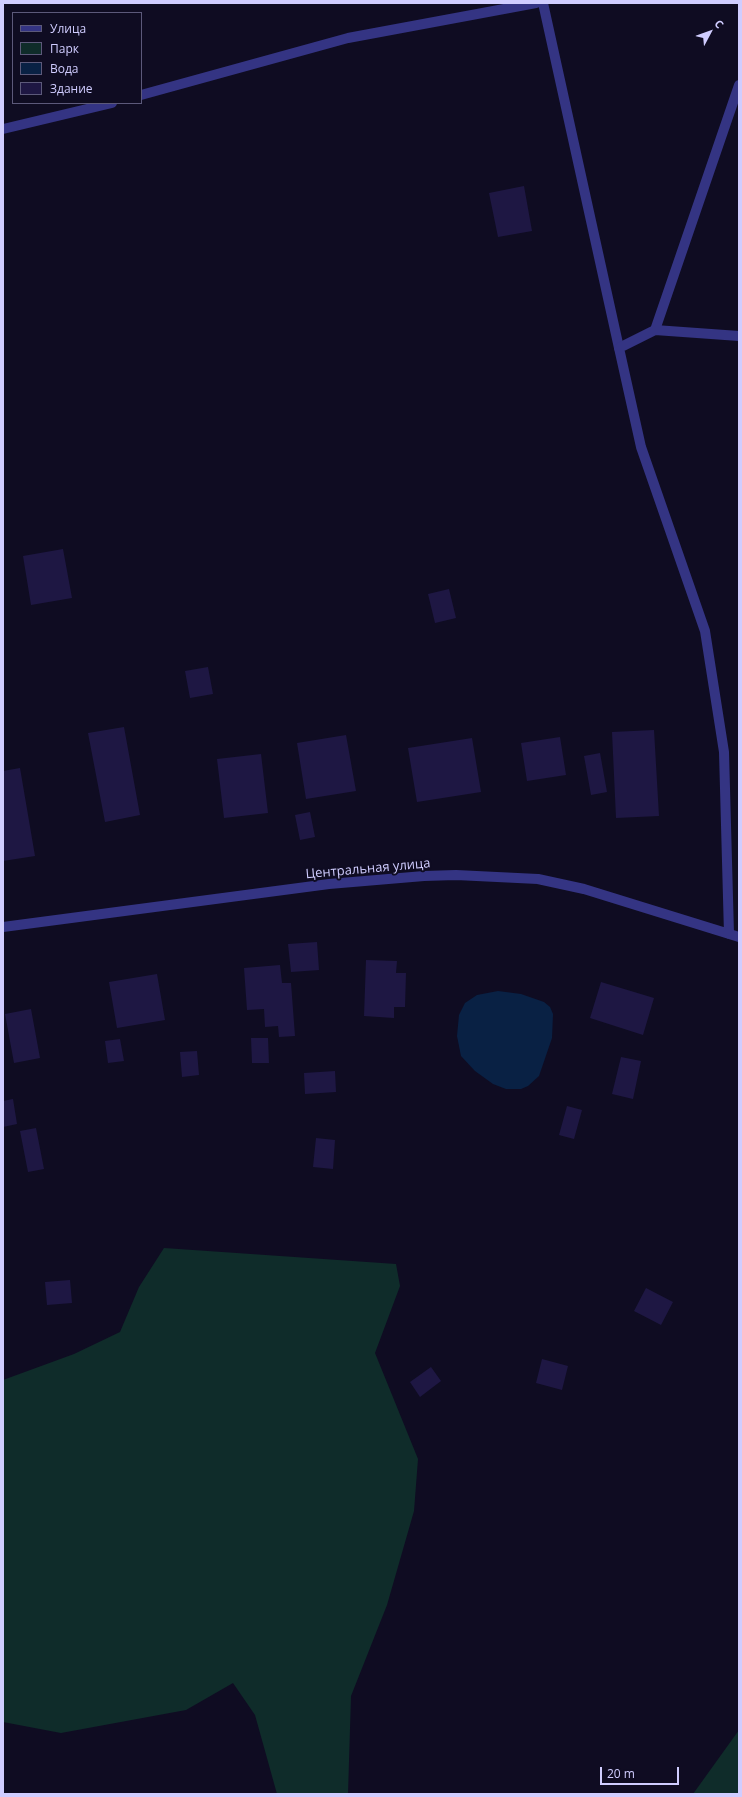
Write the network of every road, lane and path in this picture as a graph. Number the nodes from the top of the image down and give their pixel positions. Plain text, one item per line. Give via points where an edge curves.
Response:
1 (536, 3) edge
2 (543, 3) edge
3 (739, 85) edge
4 (142, 95) edge
5 (108, 104) edge
6 (3, 129) edge
7 (655, 330) junction
8 (739, 336) edge
9 (619, 348) junction
10 (3, 927) edge
11 (734, 936) edge

1 - 4 street via 348,38
2 - 9 street
3 - 7 street
5 - 6 street
7 - 8 street
7 - 9 street
9 - 11 street via 641,446 705,631 724,752
10 - 11 street, Центральная улица via 329,884 456,875 546,881 584,889

